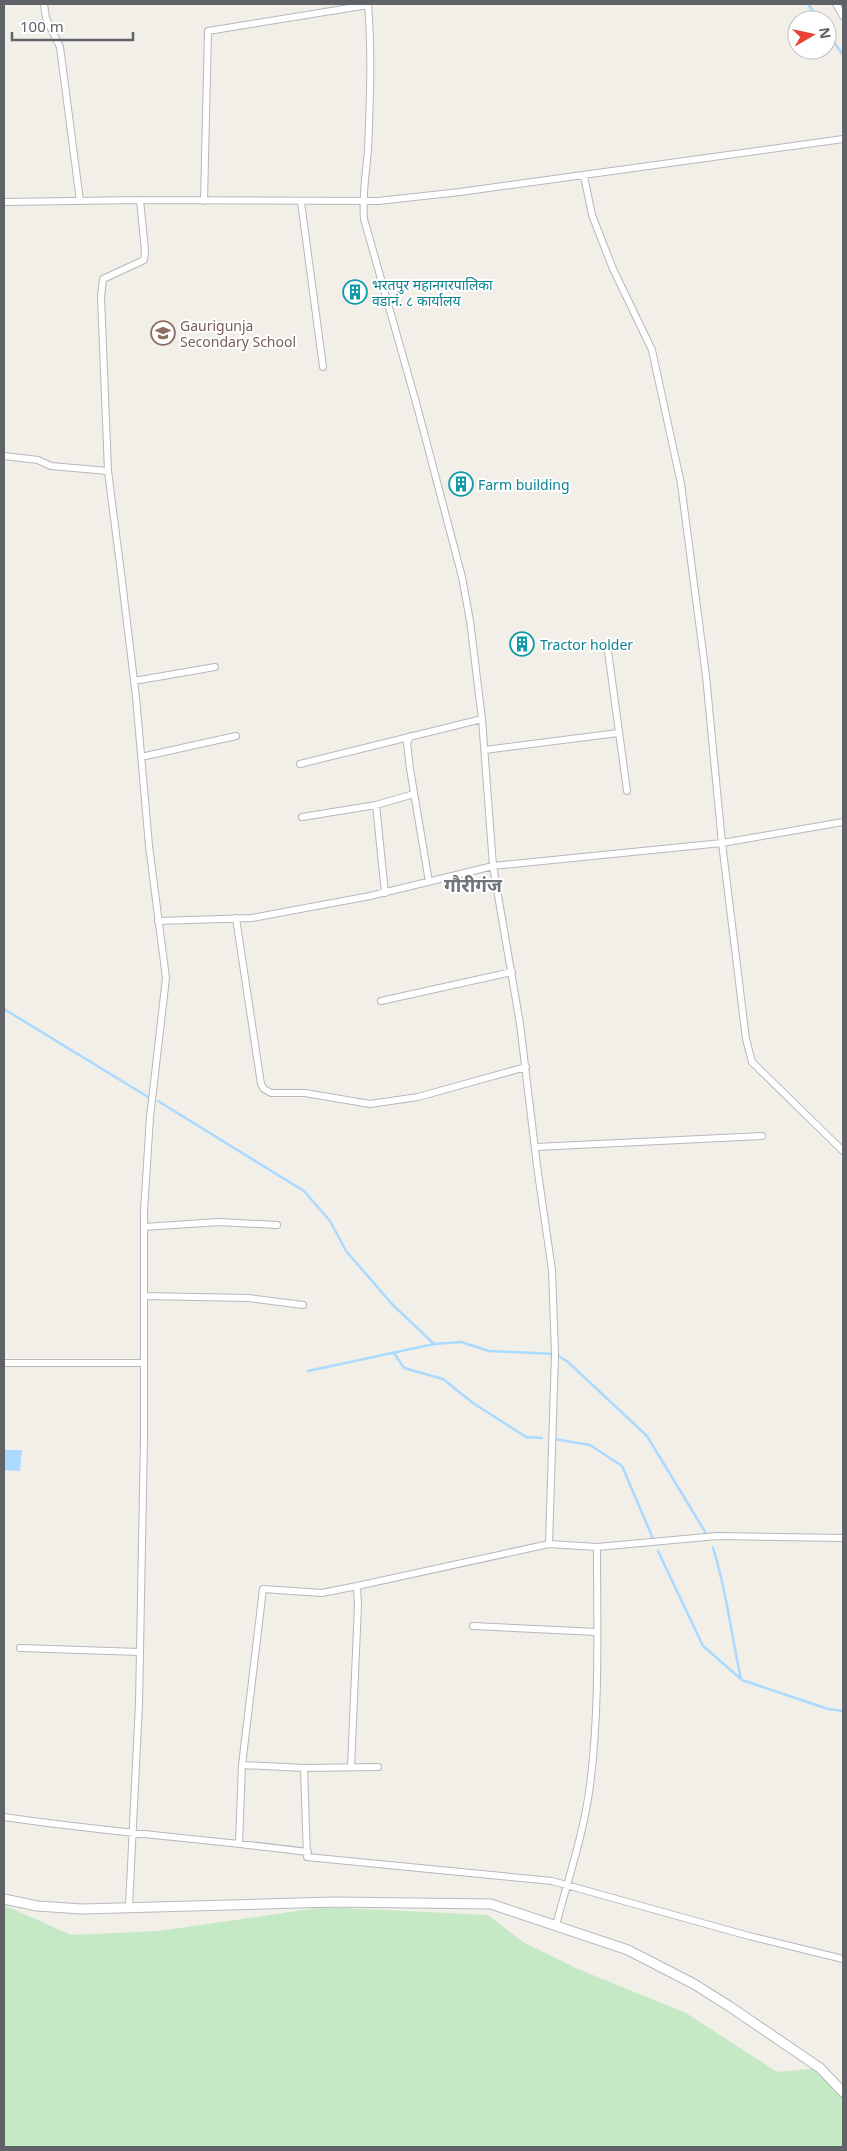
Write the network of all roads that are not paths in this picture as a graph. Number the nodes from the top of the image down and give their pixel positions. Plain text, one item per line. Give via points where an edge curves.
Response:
1 (44, 4) edge
2 (368, 4) edge
3 (836, 4) edge
4 (843, 16) edge
5 (843, 140) edge
6 (584, 176) junction
7 (140, 200) junction
8 (80, 201) junction
9 (204, 201) junction
10 (4, 202) edge
11 (302, 202) junction
12 (363, 202) junction
13 (323, 367) dead end
14 (4, 456) edge
15 (108, 470) junction
16 (608, 651) dead end
17 (215, 667) dead end
18 (134, 681) junction
19 (482, 719) junction
20 (618, 732) junction
21 (236, 736) dead end
22 (411, 736) junction
23 (485, 750) junction
24 (141, 757) junction
25 (300, 764) dead end
26 (627, 791) dead end
27 (414, 794) junction
28 (376, 805) junction
29 (302, 817) dead end
30 (843, 822) edge
31 (722, 843) junction
32 (493, 866) junction
33 (429, 882) junction
34 (385, 893) junction
35 (236, 918) junction
36 (158, 921) junction
37 (512, 972) junction
38 (381, 1001) dead end
39 (526, 1067) junction
40 (762, 1136) dead end
41 (536, 1147) junction
42 (843, 1150) edge
43 (277, 1225) dead end
44 (144, 1227) junction
45 (144, 1296) junction
46 (303, 1305) dead end
47 (4, 1363) edge
48 (144, 1363) junction
49 (843, 1538) edge
50 (550, 1544) junction
51 (597, 1547) junction
52 (357, 1586) junction
53 (473, 1626) dead end
54 (597, 1632) junction
55 (20, 1648) dead end
56 (140, 1652) junction
57 (242, 1765) junction
58 (351, 1767) junction
59 (378, 1767) dead end
60 (304, 1768) junction
61 (4, 1817) edge
62 (134, 1834) junction
63 (239, 1843) junction
64 (308, 1852) junction
65 (567, 1884) junction
66 (4, 1899) edge
67 (129, 1906) junction
68 (556, 1925) junction
69 (843, 1959) edge
70 (843, 2092) edge

1 - 8 street via 46,18 60,48
2 - 9 street via 208,31
2 - 12 street via 372,55
3 - 4 street
5 - 6 street
6 - 12 street
6 - 31 street via 595,224 652,350 666,408 681,484 700,623
7 - 8 street
7 - 9 street
7 - 15 street via 146,251 144,260 103,279 101,288
8 - 10 street
9 - 11 street
11 - 12 street
11 - 13 street
12 - 19 street via 364,219 462,576
14 - 15 street via 38,460 51,466
15 - 18 street
16 - 20 street
17 - 18 street
18 - 24 street
19 - 22 street
19 - 23 street
20 - 23 street
20 - 26 street
21 - 24 street
22 - 25 street
22 - 27 street via 407,743
23 - 32 street
24 - 36 street
27 - 28 street
27 - 33 street
28 - 29 street
28 - 34 street
30 - 31 street
31 - 32 street
31 - 42 street via 746,1039 752,1062
32 - 33 street
32 - 37 street
33 - 34 street
34 - 35 street via 252,918
35 - 36 street
35 - 39 street via 261,1084 271,1093 305,1093 370,1104 382,1103 418,1097
36 - 44 street via 166,978 150,1117
37 - 38 street
37 - 39 street
39 - 41 street
40 - 41 street
41 - 50 street via 554,1296
43 - 44 street via 218,1222
44 - 45 street
45 - 46 street via 248,1298
45 - 48 street
47 - 48 street
48 - 56 street
49 - 51 street via 716,1536
50 - 51 street
50 - 52 street
51 - 54 street
52 - 57 street via 322,1593 263,1589
52 - 58 street
53 - 54 street
54 - 65 street via 590,1786 584,1823
55 - 56 street
56 - 62 street
57 - 60 street
57 - 63 street
58 - 59 street
58 - 60 street
60 - 64 street
61 - 62 street
62 - 63 street
62 - 67 street
63 - 64 street
64 - 65 street via 307,1857 499,1874
65 - 68 street
65 - 69 street
66 - 67 main road via 37,1906 82,1909
67 - 68 main road via 335,1902 491,1904
68 - 70 main road via 628,1950 694,1984 820,2068

